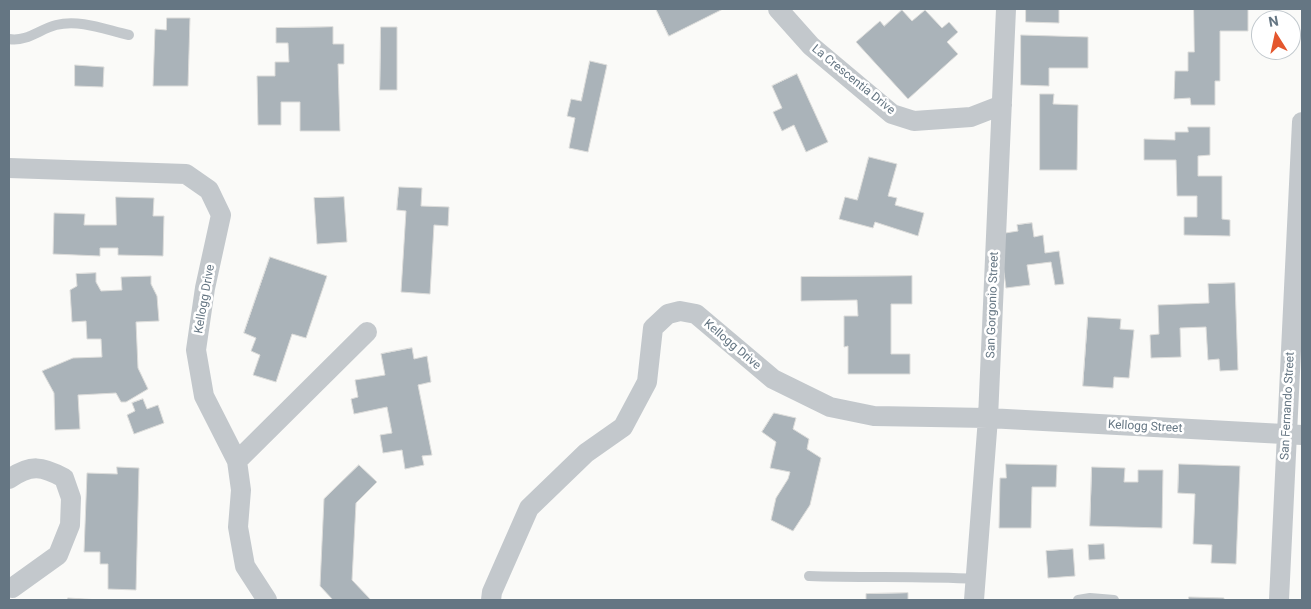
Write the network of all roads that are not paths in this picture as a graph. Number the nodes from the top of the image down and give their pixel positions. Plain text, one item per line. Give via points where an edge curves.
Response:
1 (778, 9) edge
2 (1006, 9) edge
3 (129, 35) dead end
4 (9, 39) edge
5 (1002, 106) junction
6 (1302, 122) edge
7 (9, 168) edge
8 (367, 332) dead end
9 (988, 418) junction
10 (1294, 435) edge
11 (237, 461) junction
12 (9, 479) edge
13 (809, 576) dead end
14 (976, 579) junction
15 (13, 590) edge
16 (267, 600) edge
17 (490, 600) edge
18 (974, 600) edge
19 (1078, 600) edge
20 (1114, 600) edge
21 (1279, 600) edge

1 - 5 street, La Crescentia Drive via 812,46 892,114 914,121 971,117
2 - 5 street, San Gorgonio Street
3 - 4 lane via 80,23 55,25 29,37
5 - 9 street, San Gorgonio Street
6 - 10 street, San Fernando Street
7 - 11 street, Kellogg Drive via 186,174 209,190 221,215 196,350 204,396
8 - 11 street
9 - 10 street, Kellogg Street
9 - 14 street, San Gorgonio Street
9 - 17 street, Kellogg Drive via 874,416 830,407 773,379 696,314 680,311 668,314 653,328 647,382 623,427 586,453 529,508
10 - 21 street, San Fernando Street
11 - 16 street, Kellogg Drive via 241,490 238,527 245,566
12 - 15 street via 24,469 46,468 64,478 71,498 70,526 58,555
13 - 14 lane
14 - 18 street, San Gorgonio Street
19 - 20 lane

